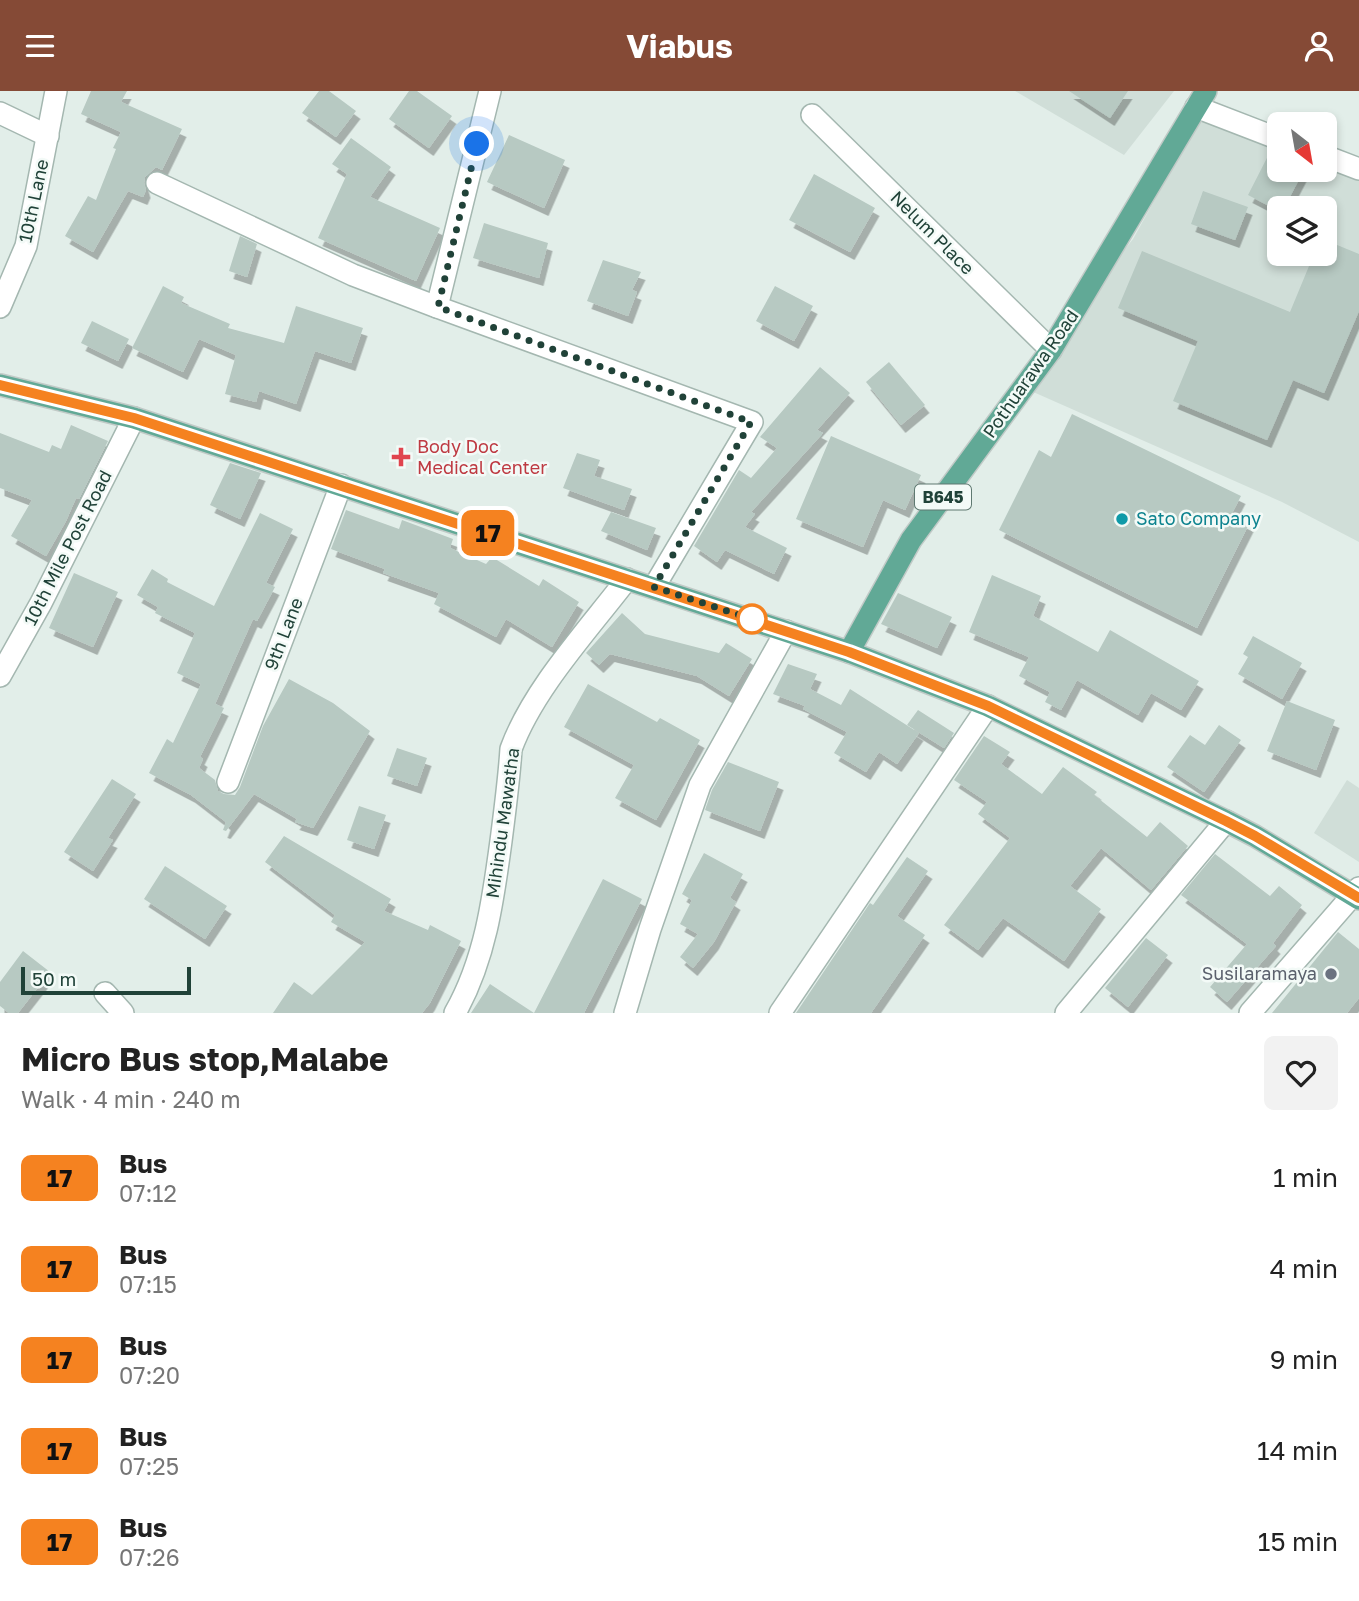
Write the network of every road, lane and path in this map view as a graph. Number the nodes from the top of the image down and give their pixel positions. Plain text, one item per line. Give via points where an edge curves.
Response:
1 (56, 91) edge
2 (490, 91) edge
3 (1201, 99) edge
4 (0, 113) edge
5 (812, 115) dead end
6 (1267, 133) edge
7 (48, 136) junction
8 (1337, 161) edge
9 (1359, 169) edge
10 (156, 183) dead end
11 (0, 307) edge
12 (438, 307) junction
13 (1051, 350) junction
14 (0, 385) edge
15 (134, 418) junction
16 (341, 485) junction
17 (627, 579) junction
18 (654, 587) junction
19 (786, 631) junction
20 (849, 652) junction
21 (0, 676) edge
22 (988, 706) junction
23 (228, 782) dead end
24 (1226, 821) junction
25 (1357, 894) edge
26 (105, 993) dead end
27 (123, 1013) edge
28 (455, 1013) edge
29 (625, 1013) edge
30 (780, 1013) edge
31 (1066, 1013) edge
32 (1250, 1013) edge

1 - 7 street, 10th Lane
2 - 12 street
3 - 6 street
3 - 13 main road, Pothuarawa Road / B645
4 - 7 street
5 - 13 street, Nelum Place
7 - 11 street, 10th Lane via 26,246
8 - 9 street
10 - 12 street via 354,275
12 - 18 street via 751,422
13 - 20 main road, Pothuarawa Road / B645 via 911,540
14 - 15 main road
15 - 16 main road
15 - 21 street, 10th Mile Post Road
16 - 17 main road
16 - 23 street, 9th Lane
17 - 18 main road
17 - 28 street, Mihindu Mawatha via 530,705 518,731 511,749 494,897 484,943
18 - 19 main road
19 - 20 main road
19 - 29 street via 700,785
20 - 22 main road
22 - 24 main road
22 - 30 street
24 - 25 main road
24 - 31 street
25 - 32 street
26 - 27 street

